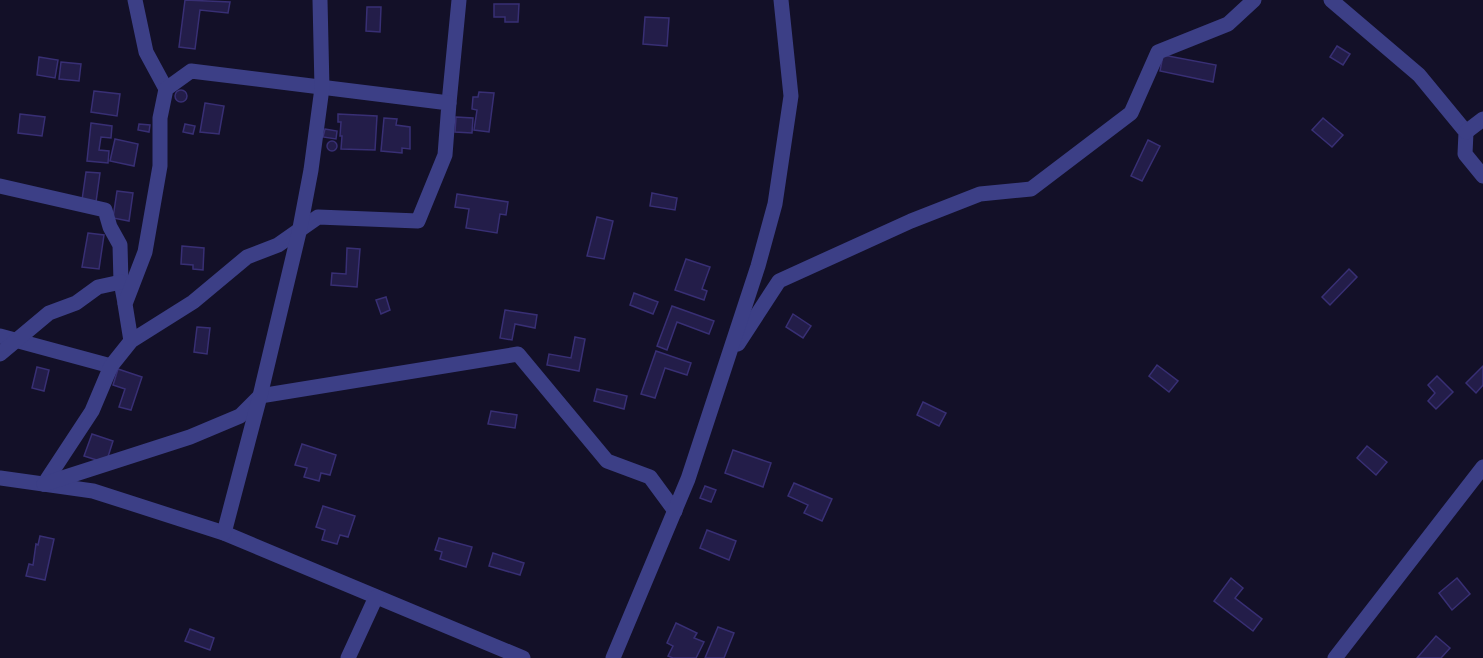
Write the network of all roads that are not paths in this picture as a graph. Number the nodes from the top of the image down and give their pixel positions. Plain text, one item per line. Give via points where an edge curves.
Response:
1 (135, 0) edge
2 (320, 0) edge
3 (459, 0) edge
4 (781, 0) edge
5 (1254, 0) edge
6 (1331, 0) edge
7 (322, 88) junction
8 (166, 89) junction
9 (449, 104) junction
10 (1483, 119) edge
11 (1466, 132) junction
12 (1483, 176) edge
13 (0, 186) edge
14 (300, 228) junction
15 (121, 282) junction
16 (125, 304) junction
17 (0, 336) edge
18 (16, 340) junction
19 (131, 341) junction
20 (0, 354) edge
21 (727, 361) junction
22 (111, 366) junction
23 (260, 396) junction
24 (1482, 472) edge
25 (0, 478) edge
26 (44, 484) junction
27 (675, 511) junction
28 (224, 533) junction
29 (376, 597) junction
30 (348, 658) edge
31 (523, 658) edge
32 (613, 658) edge
33 (1335, 658) edge

1 - 8 street via 146,52
2 - 7 street
3 - 9 street
4 - 21 street via 791,96 775,204
5 - 21 street via 1228,24 1158,52 1131,113 1031,189 980,194 779,281
6 - 11 street via 1419,75
7 - 8 street via 191,70
7 - 9 street
7 - 14 street
8 - 16 street via 160,118 160,166 145,252
9 - 14 street via 445,155 418,220 318,216
10 - 11 street
11 - 12 street via 1464,154
13 - 15 street via 105,210 120,245
14 - 19 street via 278,245 247,257 193,302
14 - 23 street
15 - 16 street
15 - 18 street via 98,287 76,303 49,314
16 - 19 street
17 - 18 street
18 - 20 street
18 - 22 street
19 - 22 street
21 - 27 street
22 - 26 street via 92,411
23 - 26 street via 240,416 190,437
23 - 27 street via 518,354 607,461 650,477
23 - 28 street
24 - 33 street
25 - 26 street
26 - 28 street via 93,491
27 - 32 street
28 - 29 street
29 - 30 street
29 - 31 street

